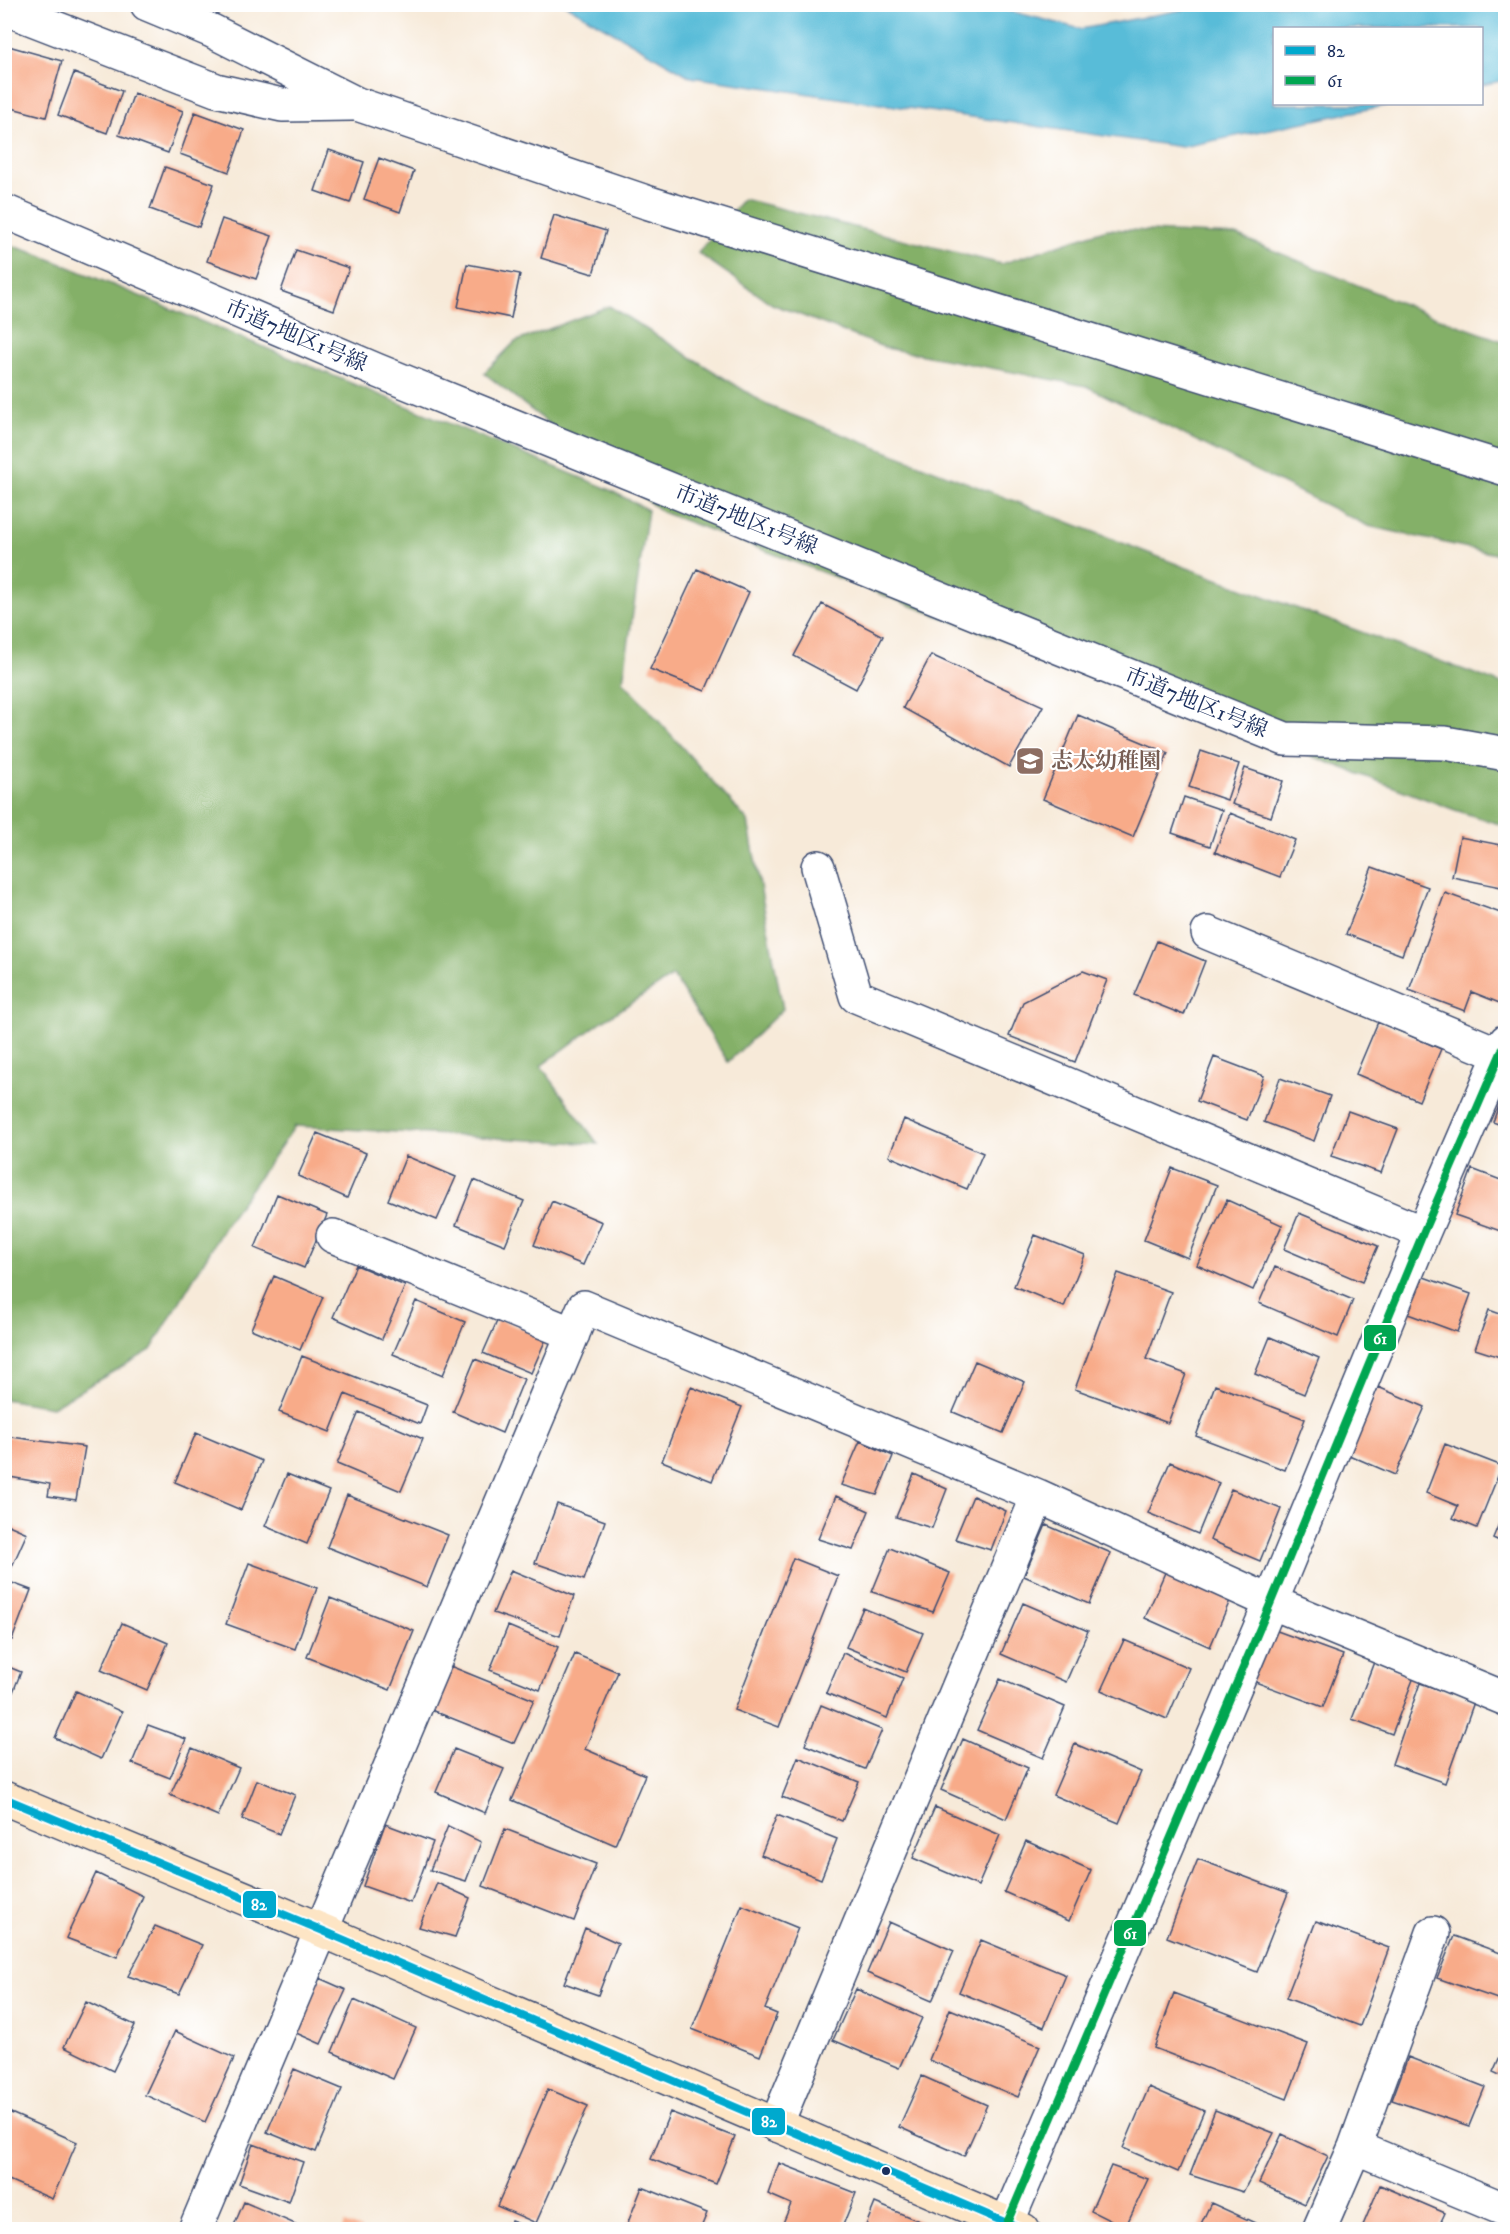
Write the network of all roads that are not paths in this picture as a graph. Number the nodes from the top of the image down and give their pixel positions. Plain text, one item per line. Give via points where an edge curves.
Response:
1 (147, 4) edge
2 (4, 8) edge
3 (357, 104) junction
4 (4, 211) edge
5 (1506, 469) edge
6 (1506, 754) edge
7 (818, 867) dead end
8 (1208, 933) dead end
9 (1504, 1050) edge
10 (1423, 1233) junction
11 (333, 1236) dead end
12 (573, 1334) junction
13 (1038, 1496) junction
14 (1271, 1602) junction
15 (1506, 1699) edge
16 (4, 1798) edge
17 (321, 1930) junction
18 (1433, 1933) dead end
19 (776, 2124) junction
20 (1355, 2147) junction
21 (1506, 2211) edge
22 (1011, 2227) edge
23 (195, 2229) edge
24 (1319, 2229) edge

1 - 3 street via 212,31
2 - 3 street via 216,90 282,105
3 - 5 street via 646,202
4 - 6 street, 市道7地区1号線 via 376,370 1285,739 1445,743
7 - 10 street via 856,996
8 - 9 street
9 - 10 street
10 - 14 street
11 - 12 street
12 - 13 street via 584,1307
12 - 17 street
13 - 14 street
13 - 19 street
14 - 15 street
14 - 22 street
16 - 17 street
17 - 19 street
17 - 23 street
18 - 20 street
19 - 22 street
20 - 21 street
20 - 24 street

